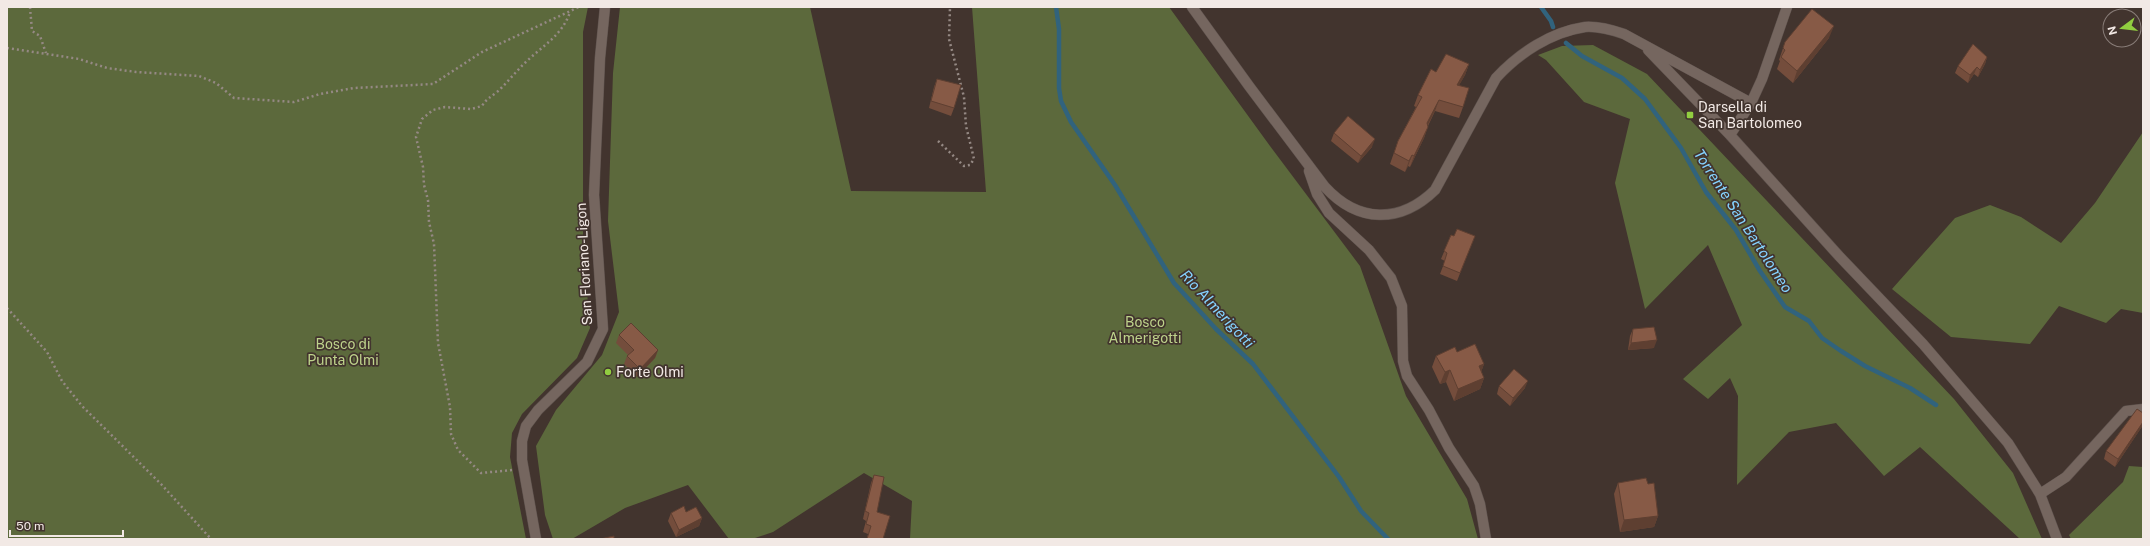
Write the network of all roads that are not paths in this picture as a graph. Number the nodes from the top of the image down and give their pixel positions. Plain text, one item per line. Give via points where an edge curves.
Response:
1 (605, 7) edge
2 (1192, 7) edge
3 (1787, 7) edge
4 (1641, 42) junction
5 (1751, 103) junction
6 (1730, 135) junction
7 (1306, 163) junction
8 (2143, 409) edge
9 (2040, 494) junction
10 (536, 539) edge
11 (1486, 539) edge
12 (2057, 539) edge

1 - 10 street, San Floriano-Ligon via 600,58 594,195 603,329 587,362 538,410 526,426 522,441 525,475
2 - 7 street
3 - 5 street
4 - 5 street
4 - 6 street
4 - 7 street via 1607,28 1586,27 1537,44 1509,64 1496,78 1435,190 1424,201 1408,210 1393,215 1375,214 1347,206 1334,196
5 - 6 street
6 - 9 street via 1928,350 2008,443
7 - 11 street via 1316,194 1329,213 1369,250 1391,278 1402,306 1402,361 1406,376 1474,486
8 - 9 street via 2126,411 2066,477
9 - 12 street

